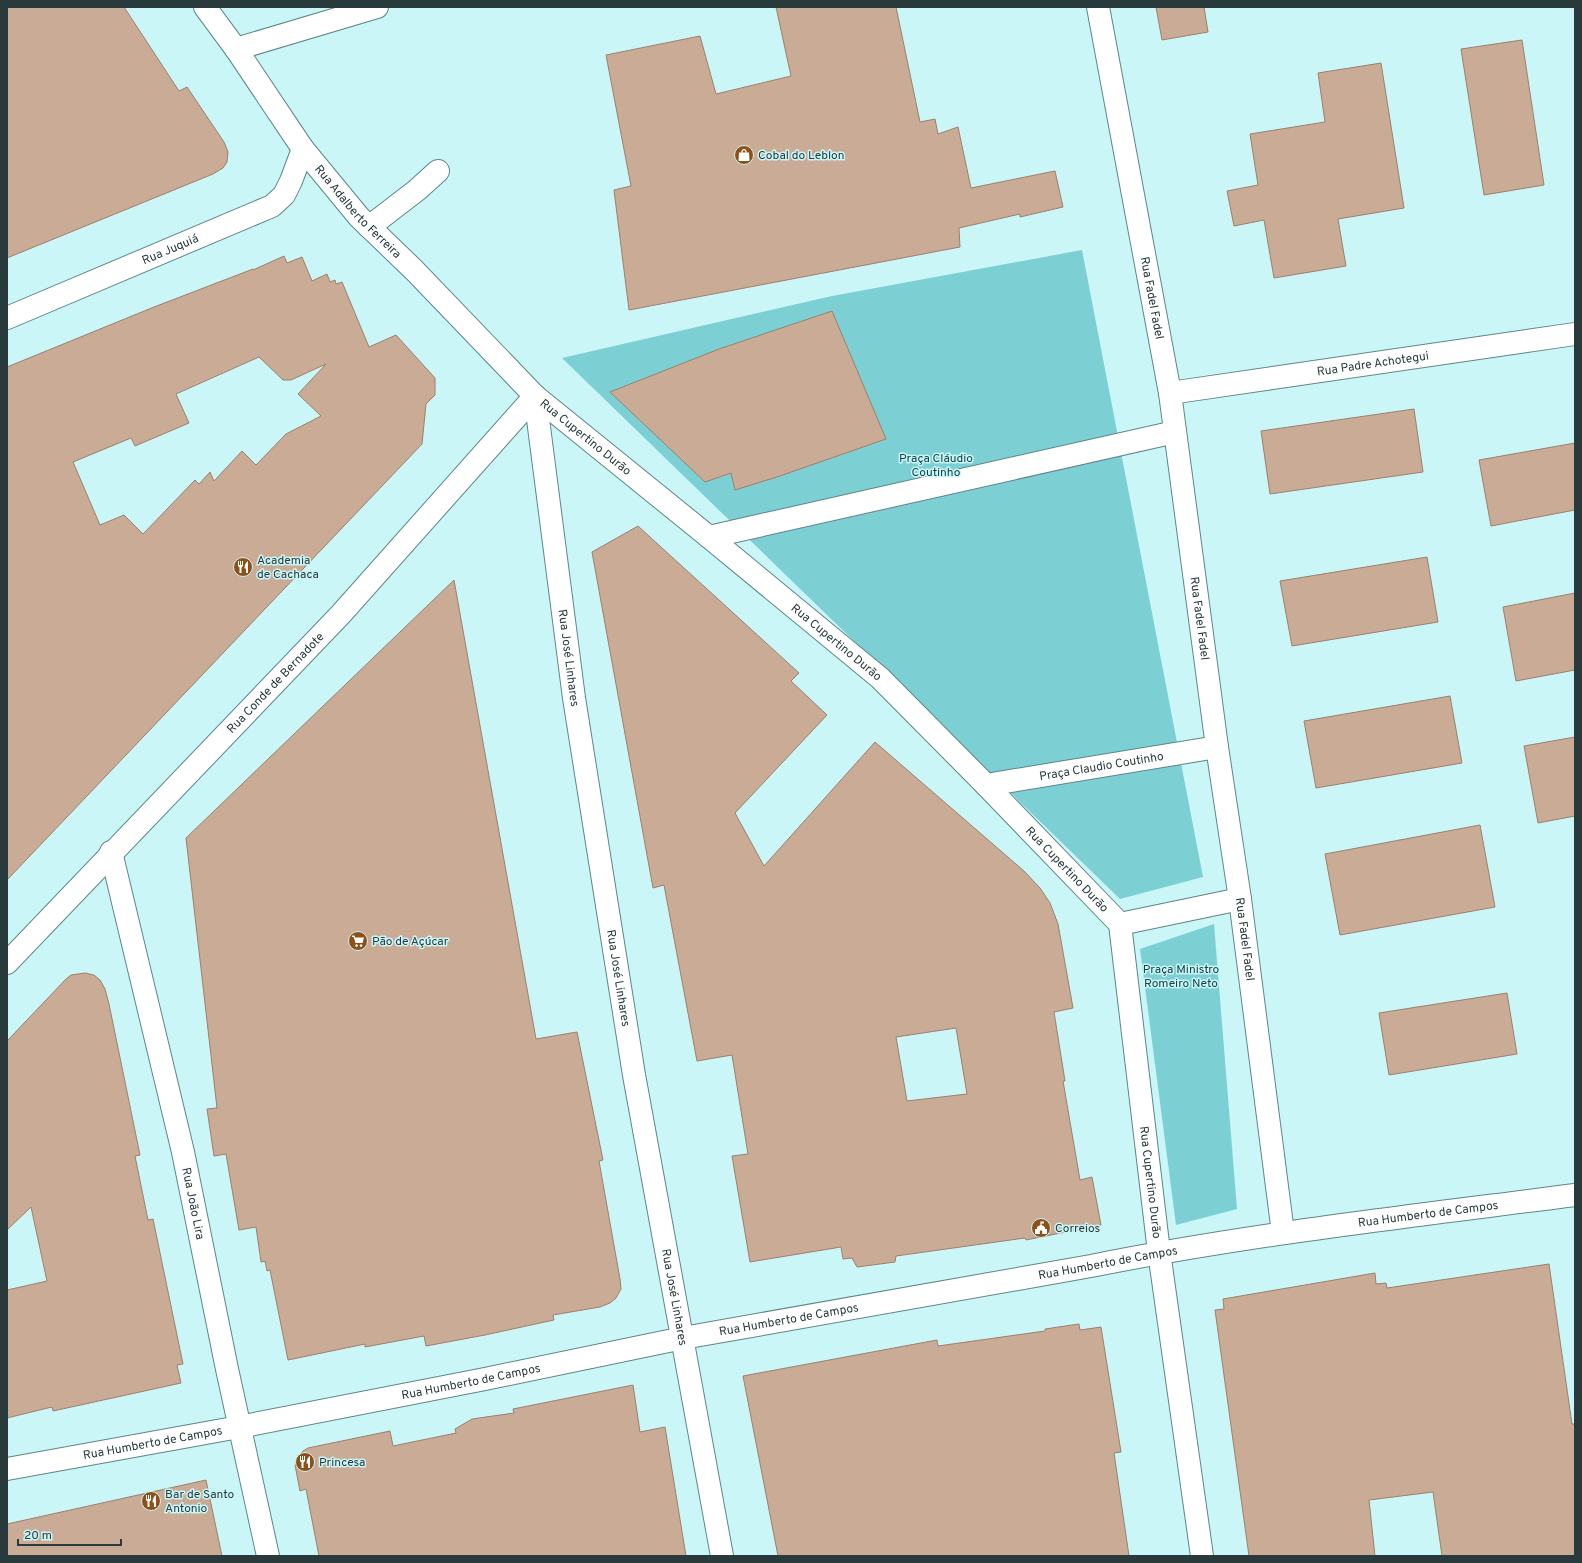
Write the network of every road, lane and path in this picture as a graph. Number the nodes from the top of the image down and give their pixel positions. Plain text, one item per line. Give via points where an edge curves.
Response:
1 (205, 7) edge
2 (377, 7) edge
3 (1098, 7) edge
4 (236, 49) junction
5 (303, 149) junction
6 (438, 171) dead end
7 (369, 227) junction
8 (7, 318) edge
9 (1575, 334) edge
10 (1170, 393) junction
11 (535, 396) junction
12 (1175, 432) junction
13 (709, 537) junction
14 (1217, 747) junction
15 (986, 785) junction
16 (112, 852) junction
17 (1240, 899) junction
18 (1120, 924) junction
19 (7, 963) edge
20 (1575, 1195) edge
21 (1283, 1233) junction
22 (1159, 1252) junction
23 (683, 1338) junction
24 (240, 1426) junction
25 (7, 1469) edge
26 (268, 1556) edge
27 (722, 1556) edge
28 (1202, 1556) edge

1 - 4 street, Rua Adalberto Ferreira
2 - 4 street
3 - 10 street, Rua Fadel Fadel
4 - 5 street, Rua Adalberto Ferreira
5 - 7 street, Rua Adalberto Ferreira
5 - 8 street, Rua Juquiá via 284,195 272,206
6 - 7 street
7 - 11 street, Rua Adalberto Ferreira
9 - 10 street, Rua Padre Achotegui
10 - 12 street, Rua Fadel Fadel
11 - 13 street, Rua Cupertino Durão
11 - 16 street, Rua Conde de Bernadote via 340,614
11 - 23 street, Rua José Linhares via 574,698 634,1075
12 - 13 street
12 - 14 street, Rua Fadel Fadel
13 - 15 street, Rua Cupertino Durão via 880,678
14 - 15 street, Praça Claudio Coutinho
14 - 17 street, Rua Fadel Fadel
15 - 18 street, Rua Cupertino Durão
16 - 19 street, Rua Conde de Bernadote
16 - 24 street, Rua João Lira via 183,1152
17 - 18 street
17 - 21 street, Rua Fadel Fadel
18 - 22 street, Rua Cupertino Durão
20 - 21 street, Rua Humberto de Campos
21 - 22 street, Rua Humberto de Campos
22 - 23 street, Rua Humberto de Campos
22 - 28 street, Rua Cupertino Durão
23 - 24 street, Rua Humberto de Campos
23 - 27 street, Rua José Linhares
24 - 25 street, Rua Humberto de Campos
24 - 26 street, Rua João Lira

